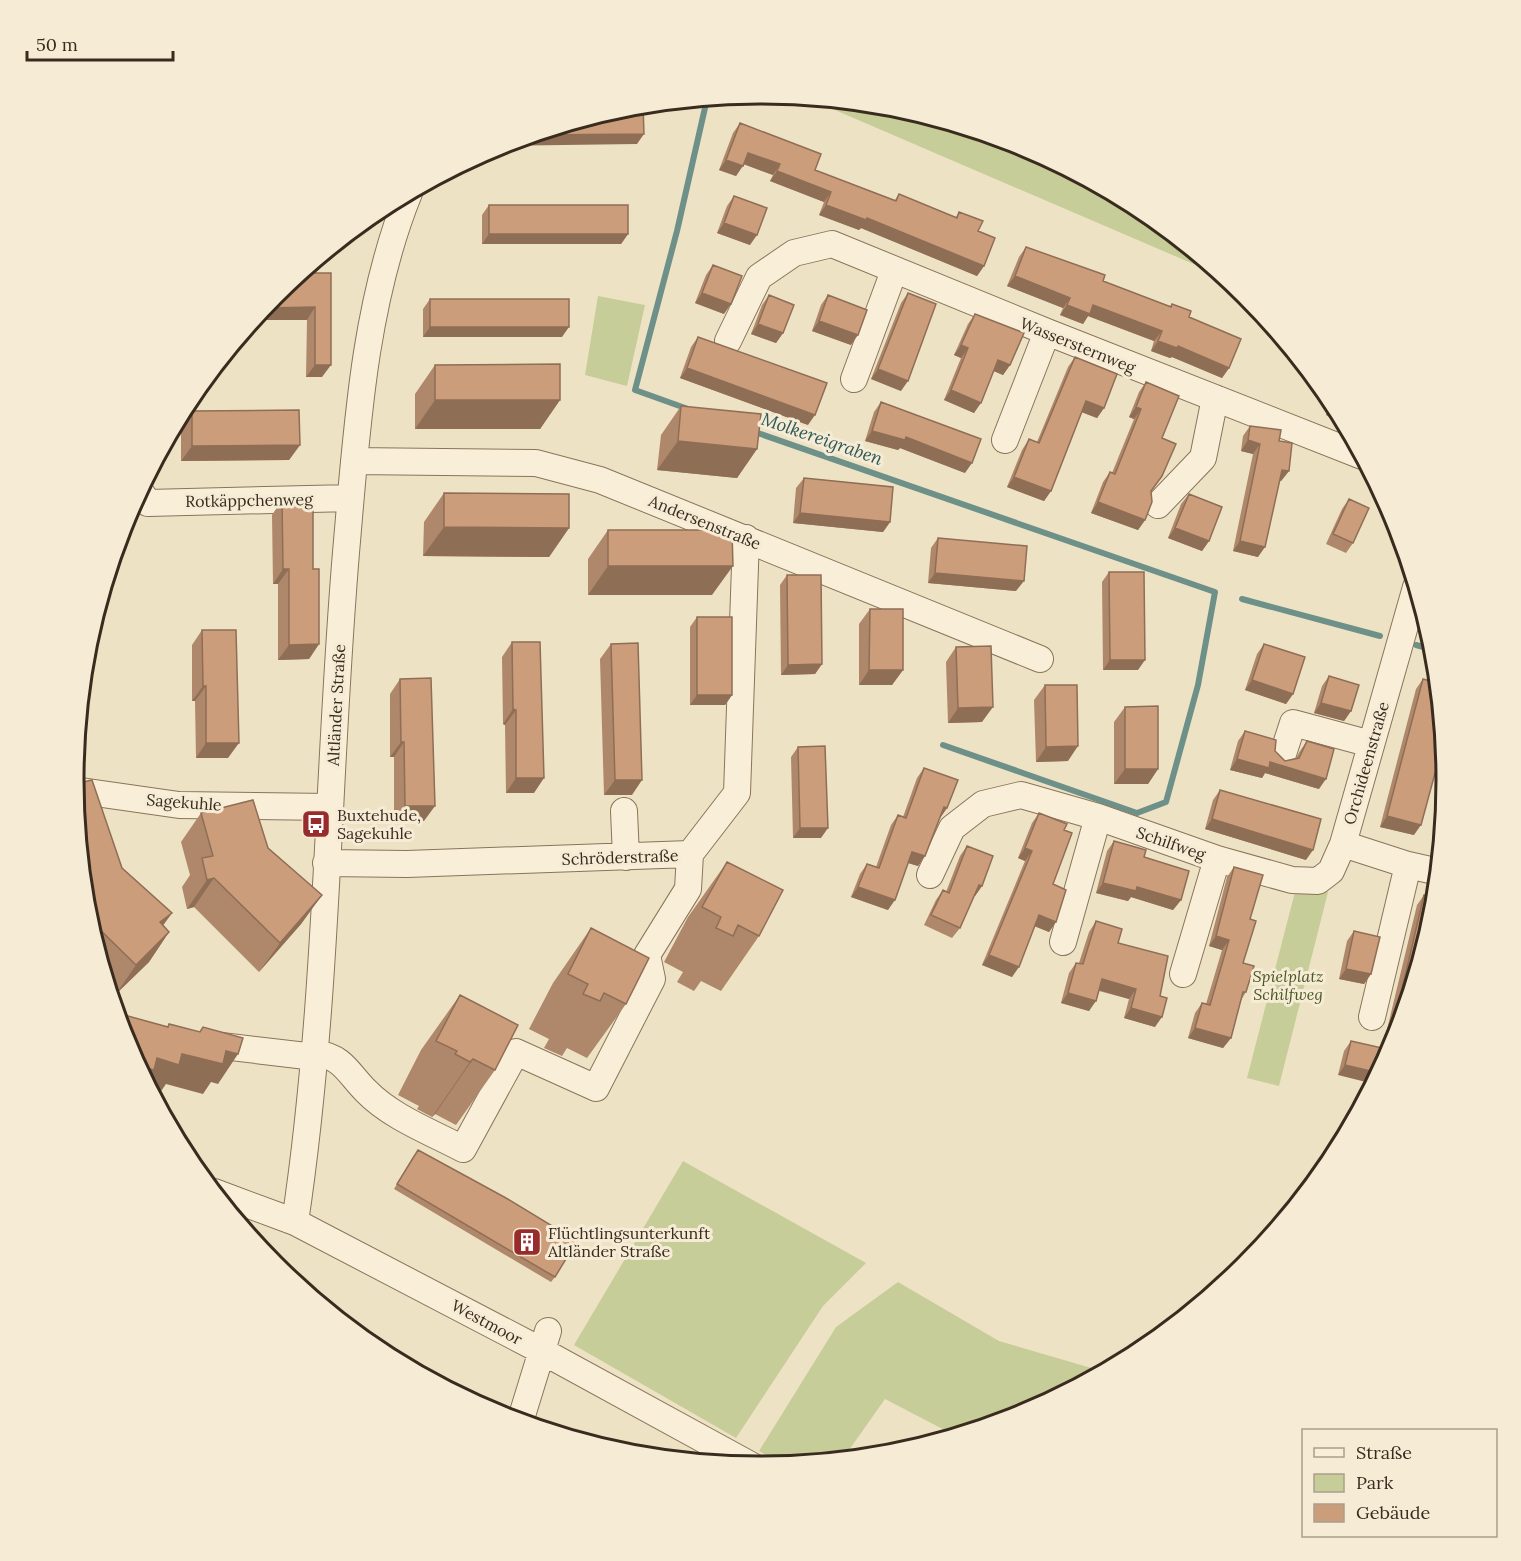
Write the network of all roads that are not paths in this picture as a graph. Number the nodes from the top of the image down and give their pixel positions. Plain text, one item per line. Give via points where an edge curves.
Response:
1 (404, 206) edge
2 (894, 271) junction
3 (1047, 332) junction
4 (728, 340) dead end
5 (854, 378) dead end
6 (1215, 399) junction
7 (1005, 440) dead end
8 (1351, 452) edge
9 (354, 460) junction
10 (147, 497) edge
11 (350, 498) junction
12 (1158, 505) dead end
13 (747, 538) junction
14 (1412, 600) edge
15 (1040, 659) dead end
16 (1371, 744) junction
17 (1282, 757) edge
18 (84, 791) edge
19 (330, 807) junction
20 (624, 811) dead end
21 (1098, 817) junction
22 (1342, 844) junction
23 (690, 854) junction
24 (626, 857) junction
25 (1217, 859) junction
26 (326, 863) junction
27 (1408, 865) junction
28 (1431, 870) edge
29 (930, 875) dead end
30 (1063, 942) dead end
31 (1183, 974) dead end
32 (1372, 1017) dead end
33 (187, 1042) edge
34 (316, 1055) junction
35 (228, 1197) edge
36 (295, 1222) junction
37 (544, 1340) junction
38 (522, 1413) edge
39 (737, 1456) edge

1 - 9 street, Altländer Straße via 389,249 369,344
2 - 3 street, Wassersternweg
2 - 4 street, Wassersternweg via 832,244 794,253 759,277
2 - 5 street
3 - 6 street, Wassersternweg
3 - 7 street
6 - 8 street, Wassersternweg
6 - 12 street via 1203,458
9 - 11 street, Altländer Straße
9 - 13 street, Andersenstraße via 536,463 600,480
10 - 11 street, Rotkäppchenweg
11 - 19 street, Altländer Straße
13 - 15 street, Andersenstraße
13 - 23 street, Schröderstraße via 737,793
14 - 16 street, Orchideenstraße
16 - 17 street via 1293,723
16 - 22 street, Orchideenstraße
18 - 19 street, Sagekuhle via 178,805
19 - 26 street, Altländer Straße
20 - 24 street
21 - 25 street, Schilfweg
21 - 29 street, Schilfweg via 1021,795 983,804 952,828
21 - 30 street
22 - 25 street, Schilfweg via 1331,871 1318,881 1292,880
22 - 27 street, Orchideenstraße
23 - 24 street, Schröderstraße
23 - 34 street via 688,889 647,955 652,979 596,1088 516,1052 463,1149 389,1109 334,1057
24 - 26 street, Schröderstraße
25 - 31 street
26 - 34 street, Altländer Straße
27 - 28 street, Orchideenstraße
27 - 32 street
33 - 34 street
34 - 36 street, Altländer Straße
35 - 36 street, Westmoor
36 - 37 street, Westmoor
37 - 38 street
37 - 39 street, Westmoor

